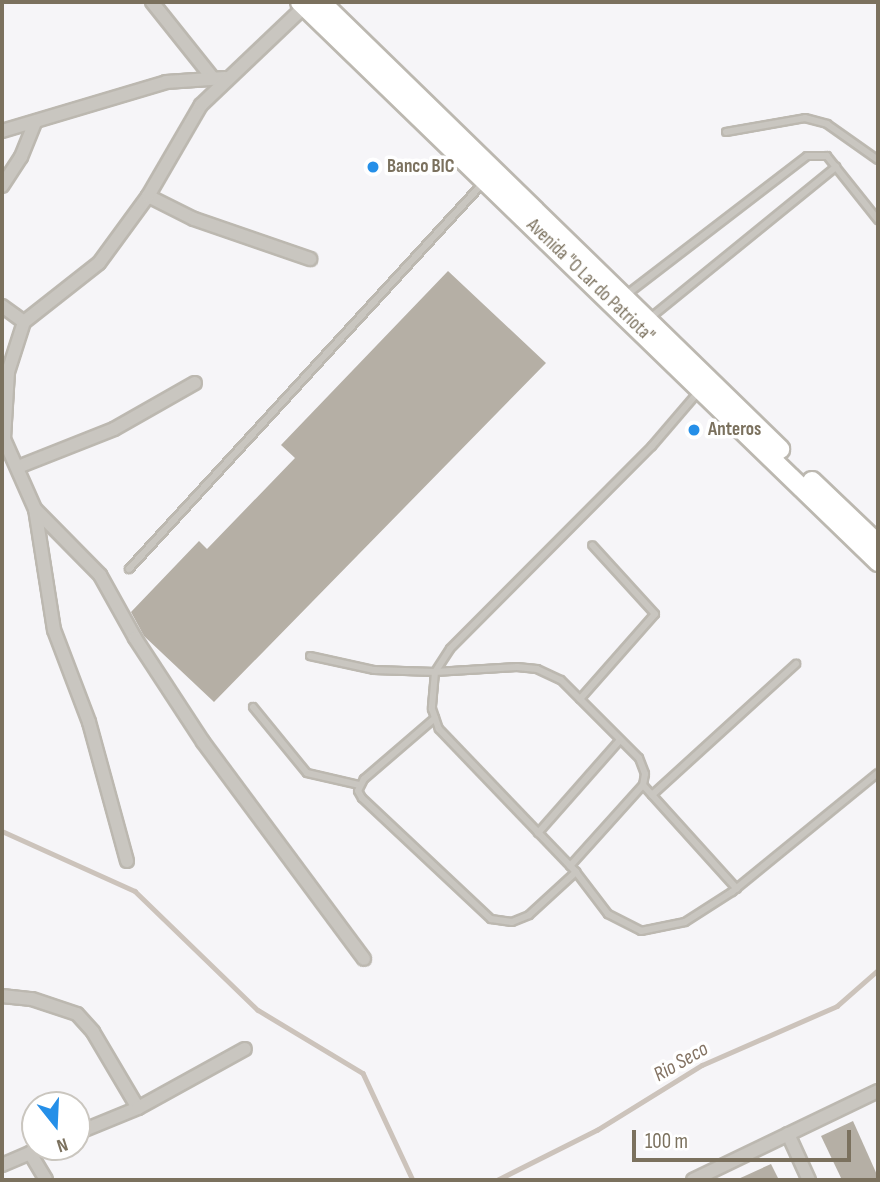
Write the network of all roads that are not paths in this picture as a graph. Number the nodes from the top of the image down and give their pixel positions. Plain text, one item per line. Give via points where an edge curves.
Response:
1 (152, 2) edge
2 (308, 3) edge
3 (211, 76) junction
4 (225, 78) junction
5 (35, 123) junction
6 (2, 131) edge
7 (726, 132) dead end
8 (878, 160) edge
9 (836, 167) junction
10 (485, 180) junction
11 (2, 186) edge
12 (148, 196) junction
13 (878, 220) edge
14 (310, 259) dead end
15 (626, 295) junction
16 (2, 306) edge
17 (650, 319) junction
18 (24, 322) junction
19 (195, 383) dead end
20 (701, 388) junction
21 (3, 440) edge
22 (18, 467) junction
23 (36, 509) junction
24 (878, 544) edge
25 (592, 545) dead end
26 (878, 562) edge
27 (129, 569) dead end
28 (310, 656) dead end
29 (796, 664) dead end
30 (435, 672) junction
31 (580, 699) junction
32 (253, 707) dead end
33 (435, 718) junction
34 (620, 740) junction
35 (878, 773) edge
36 (359, 785) junction
37 (643, 785) junction
38 (652, 795) junction
39 (538, 833) junction
40 (127, 861) dead end
41 (570, 866) junction
42 (576, 872) junction
43 (737, 889) junction
44 (365, 959) dead end
45 (2, 996) edge
46 (244, 1049) dead end
47 (878, 1091) edge
48 (138, 1108) junction
49 (91, 1127) edge
50 (788, 1134) junction
51 (21, 1157) edge
52 (35, 1161) edge
53 (2, 1165) edge
54 (46, 1180) edge
55 (693, 1180) edge
56 (810, 1180) edge

1 - 3 street
2 - 4 street
2 - 10 main road, Avenida "O Lar do Patriota"
2 - 15 main road, Avenida "O Lar do Patriota"
3 - 4 street
3 - 5 street via 166,82
4 - 12 street via 201,104
5 - 6 street
5 - 11 street
7 - 8 lane via 805,118 835,129
9 - 13 lane
9 - 15 lane via 827,156 807,156
9 - 17 lane
10 - 20 main road, Avenida "O Lar do Patriota"
10 - 27 lane
12 - 14 street via 194,219
12 - 18 street via 99,263
15 - 17 main road, Avenida "O Lar do Patriota"
16 - 18 street
17 - 24 main road, Avenida "O Lar do Patriota"
18 - 21 street via 8,372
19 - 22 street via 114,429
20 - 26 main road, Avenida "O Lar do Patriota"
20 - 30 lane via 652,446 450,649
21 - 22 street
22 - 23 street
23 - 40 street via 54,630 89,722
23 - 44 street via 100,575 203,743
25 - 31 lane via 655,614
28 - 30 lane via 374,670
29 - 38 lane
30 - 31 lane via 537,669 561,680
30 - 33 lane
31 - 34 lane
32 - 36 lane via 307,773
33 - 36 lane
33 - 39 lane via 439,729
34 - 37 lane via 639,758 645,774
34 - 39 lane
35 - 43 lane
36 - 42 lane via 362,798 491,919 512,922 529,915
37 - 38 lane
37 - 41 lane
38 - 43 lane
39 - 41 lane
41 - 42 lane
42 - 43 lane via 608,914 641,931 685,922
45 - 48 street via 32,999 77,1014 93,1032
46 - 48 street
47 - 50 street
48 - 49 street
50 - 55 street
50 - 56 street
51 - 53 street
52 - 54 street

